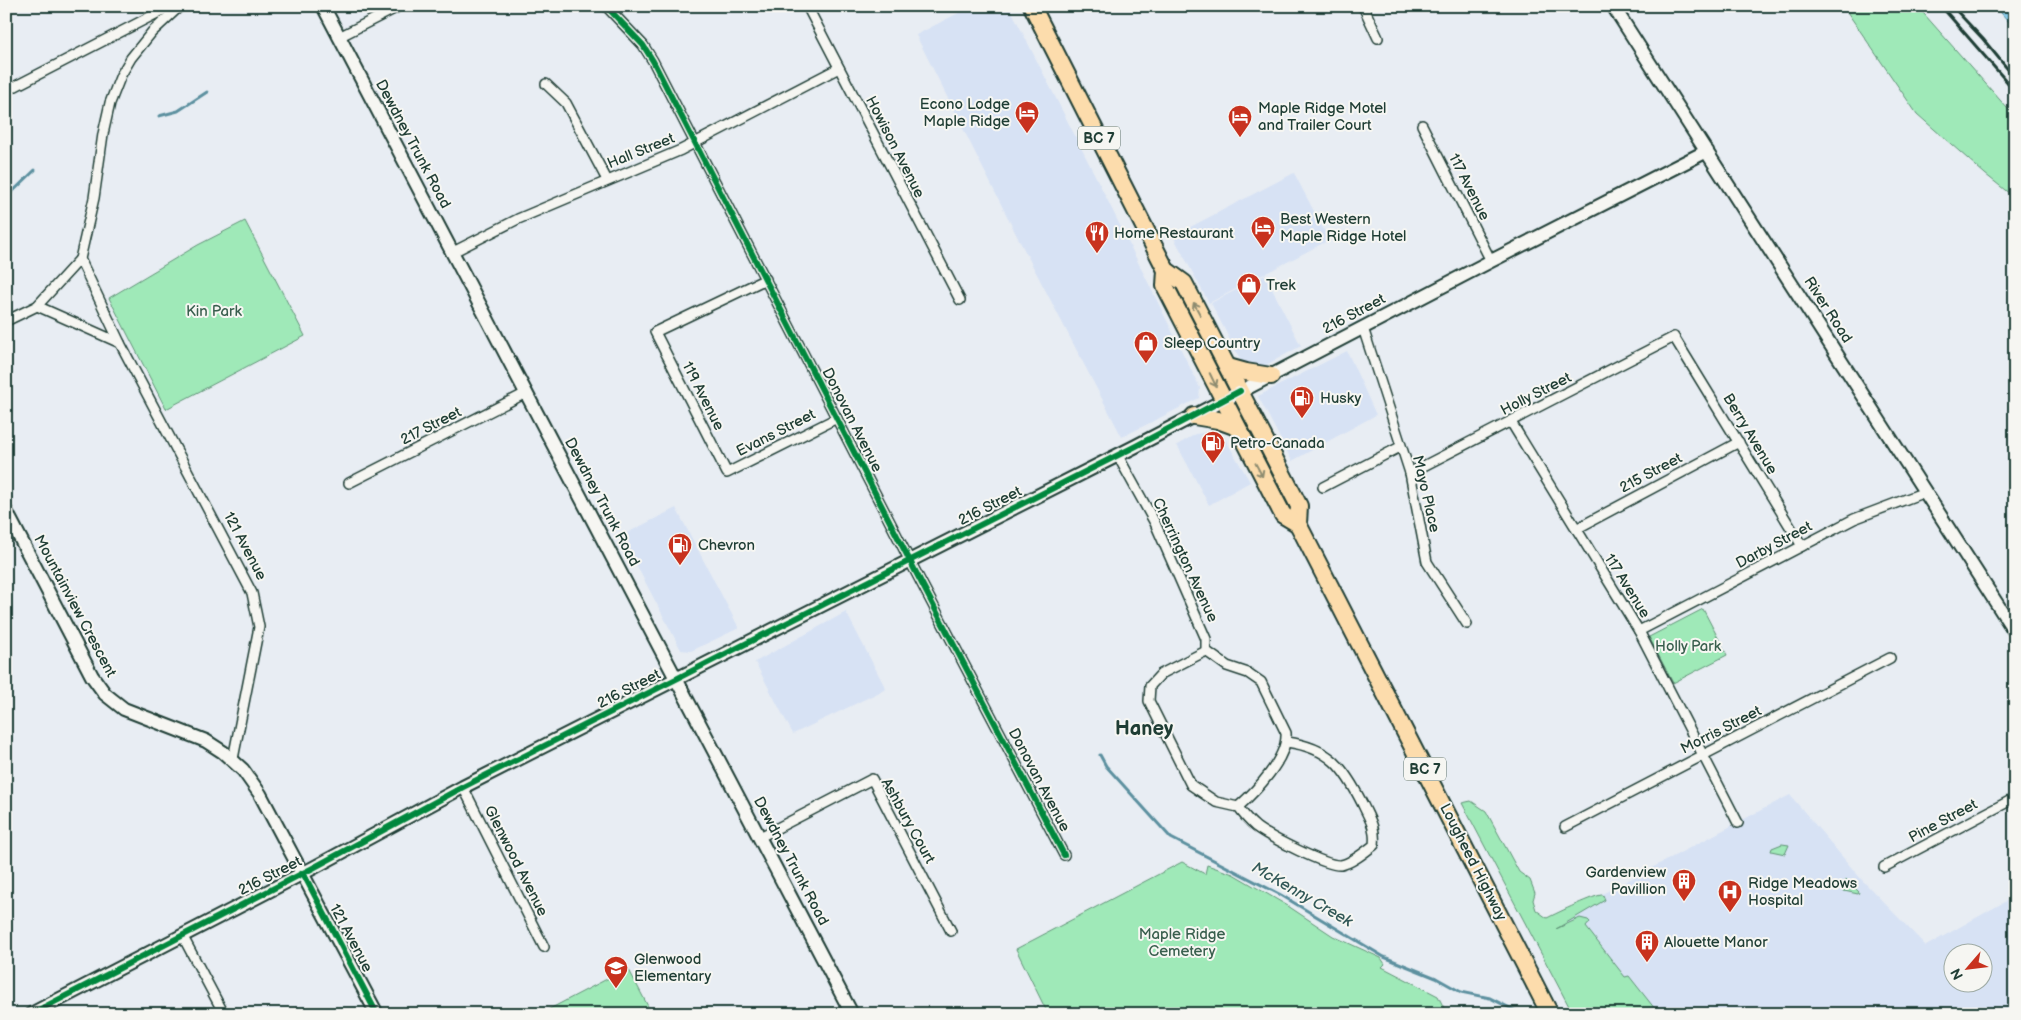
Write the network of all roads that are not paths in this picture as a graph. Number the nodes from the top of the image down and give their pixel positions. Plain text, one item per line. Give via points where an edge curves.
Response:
1 (171, 6) edge
2 (180, 6) edge
3 (323, 6) edge
4 (400, 6) edge
5 (606, 6) edge
6 (807, 6) edge
7 (1032, 6) edge
8 (1363, 6) edge
9 (1613, 6) edge
10 (339, 37) junction
11 (1378, 38) dead end
12 (839, 68) junction
13 (546, 84) dead end
14 (6, 91) edge
15 (1422, 125) dead end
16 (695, 142) junction
17 (1707, 151) junction
18 (607, 180) junction
19 (451, 253) junction
20 (80, 259) junction
21 (1491, 261) junction
22 (1166, 270) junction
23 (766, 279) junction
24 (960, 300) dead end
25 (37, 306) junction
26 (6, 321) edge
27 (1363, 328) junction
28 (1674, 337) joint
29 (120, 343) junction
30 (1228, 367) junction
31 (1271, 376) junction
32 (1240, 391) junction
33 (526, 393) junction
34 (1223, 400) junction
35 (1194, 416) junction
36 (837, 418) junction
37 (1511, 422) junction
38 (1237, 427) junction
39 (1739, 442) junction
40 (1400, 447) junction
41 (1118, 456) junction
42 (727, 473) joint
43 (1410, 473) junction
44 (350, 483) dead end
45 (1322, 487) dead end
46 (1925, 492) junction
47 (6, 511) edge
48 (1298, 524) junction
49 (1576, 528) junction
50 (1802, 546) junction
51 (910, 561) junction
52 (1466, 624) dead end
53 (1639, 632) junction
54 (2015, 632) edge
55 (1206, 650) junction
56 (1890, 658) dead end
57 (677, 678) junction
58 (1286, 742) junction
59 (1702, 756) junction
60 (233, 760) junction
61 (463, 787) junction
62 (2015, 798) edge
63 (1238, 807) junction
64 (1738, 822) dead end
65 (1564, 827) dead end
66 (760, 837) junction
67 (1064, 855) dead end
68 (1884, 867) dead end
69 (303, 873) junction
70 (951, 931) dead end
71 (182, 935) junction
72 (544, 947) dead end
73 (32, 1013) edge
74 (224, 1014) edge
75 (377, 1014) edge
76 (852, 1014) edge
77 (1550, 1014) edge

1 - 14 street
2 - 20 street via 152,32 131,58 110,103
3 - 10 main road, Dewdney Trunk Road
4 - 10 street
5 - 16 street, Donovan Avenue via 653,61
6 - 12 street, Howison Avenue
7 - 22 highway, Lougheed Highway / BC 7
8 - 11 street
9 - 17 main road, River Road
10 - 19 main road, Dewdney Trunk Road
12 - 16 street, Hall Street
12 - 24 street, Howison Avenue
13 - 18 street via 566,102
15 - 21 street, 117 Avenue
16 - 18 street, Hall Street
16 - 23 street, Donovan Avenue
17 - 21 main road, 216 Street
17 - 46 main road, River Road
18 - 19 street, Hall Street
19 - 33 main road, Dewdney Trunk Road
20 - 25 street
20 - 29 street, 121 Avenue
21 - 27 main road, 216 Street
30 -> 22 highway, Lougheed Highway / BC 7 via 1184,283
22 -> 34 highway, Lougheed Highway / BC 7 via 1165,286
23 - 36 street, Donovan Avenue
23 - 42 street, 119 Avenue via 655,332
25 - 26 street
25 - 29 street
27 - 31 main road, 216 Street
27 - 40 street
28 - 37 street, Holly Street
28 - 39 street, Berry Avenue
29 - 60 street, 121 Avenue via 252,594 259,627
30 - 31 highway
30 - 32 highway, Lougheed Highway / BC 7
31 - 32 main road, 216 Street
32 - 34 main road, 216 Street
32 - 48 highway, Lougheed Highway / BC 7 via 1299,506
33 - 44 street, 217 Street
33 - 57 main road, Dewdney Trunk Road
34 - 35 main road, 216 Street
34 - 38 highway, Lougheed Highway / BC 7
35 - 38 highway
35 - 41 main road, 216 Street
36 - 42 street, Evans Street
36 - 51 street, Donovan Avenue
37 - 43 street, Holly Street
37 - 49 street, 117 Avenue
38 -> 48 highway, Lougheed Highway / BC 7 via 1283,515
39 - 49 street, 215 Street
39 - 50 street, Berry Avenue
40 - 43 street, Mayo Place
40 - 45 street, Mayo Place
41 - 51 main road, 216 Street
41 - 55 street, Cherrington Avenue via 1155,523 1206,639
43 - 52 street, Mayo Place via 1427,562
46 - 50 street, Darby Street via 1854,519
46 - 54 main road, River Road
47 - 60 main road, Mountainview Crescent via 92,676 105,694 124,709 214,745
48 - 77 highway, Lougheed Highway / BC 7
49 - 53 street, 117 Avenue
50 - 53 street, Darby Street
51 - 57 main road, 216 Street
51 - 67 street, Donovan Avenue
53 - 59 street, 117 Avenue
55 - 58 street via 1227,666 1248,673 1261,682 1286,733
55 - 63 street via 1161,674 1150,686 1149,701 1191,785 1216,802
56 - 59 street, Morris Street
57 - 61 main road, 216 Street
57 - 66 main road, Dewdney Trunk Road
58 - 63 street via 1255,792
58 - 63 street via 1323,752 1345,771 1376,832 1374,845 1342,865 1332,864 1256,827
59 - 64 street, 117 Avenue
59 - 65 street, Morris Street
60 - 69 main road, 121 Avenue via 252,781
61 - 69 main road, 216 Street
61 - 72 street, Glenwood Avenue
62 - 68 street, Pine Street
66 - 70 street, Ashbury Court via 872,779
66 - 76 main road, Dewdney Trunk Road
69 - 71 main road, 216 Street
69 - 75 main road, 121 Avenue
71 - 73 main road, 216 Street
71 - 74 street

